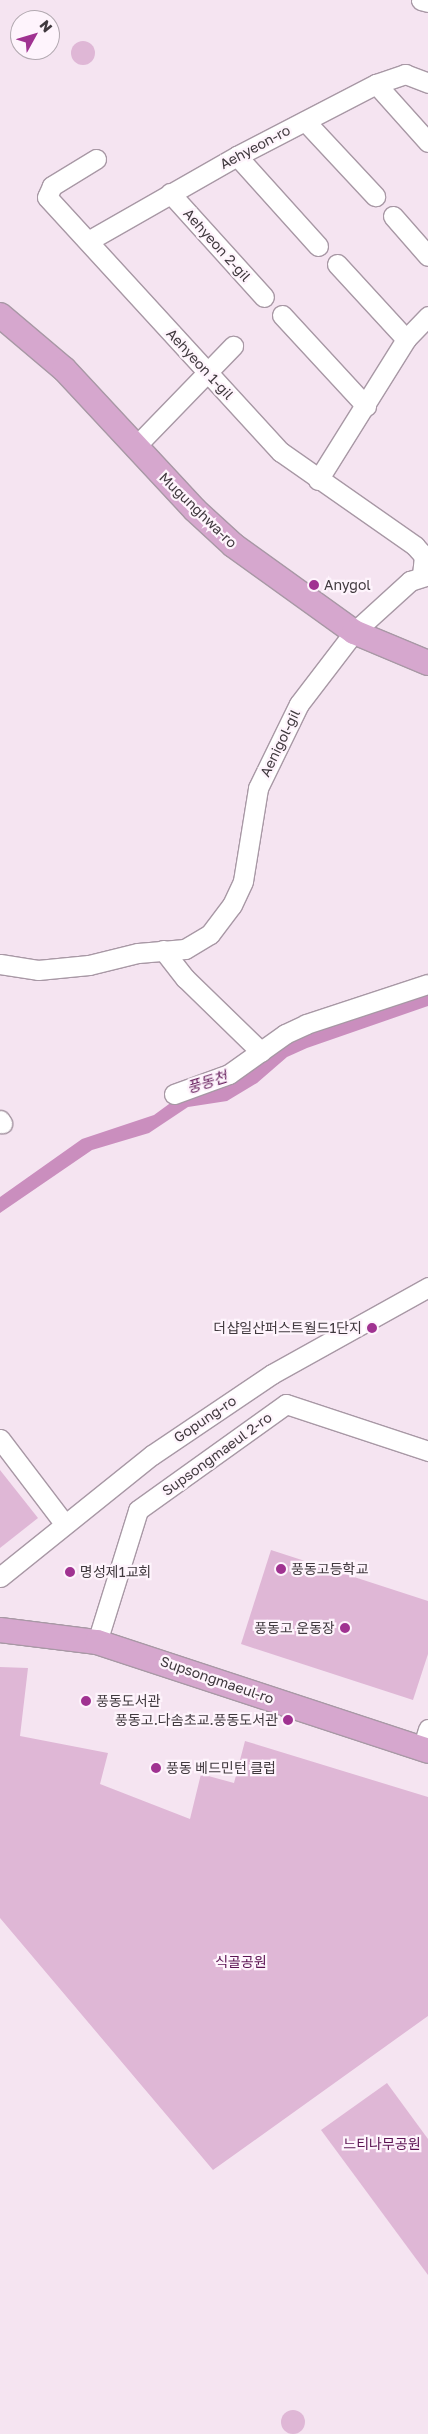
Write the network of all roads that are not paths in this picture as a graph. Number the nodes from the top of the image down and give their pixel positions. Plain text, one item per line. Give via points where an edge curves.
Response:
1 (421, 0) edge
2 (428, 2) edge
3 (428, 83) edge
4 (376, 84) junction
5 (305, 121) junction
6 (428, 142) edge
7 (237, 156) junction
8 (96, 159) dead end
9 (170, 193) junction
10 (375, 196) dead end
11 (393, 216) dead end
12 (88, 242) junction
13 (318, 246) dead end
14 (428, 256) edge
15 (337, 264) dead end
16 (264, 297) dead end
17 (0, 315) edge
18 (282, 315) dead end
19 (428, 316) edge
20 (406, 339) junction
21 (233, 346) dead end
22 (207, 372) junction
23 (366, 406) junction
24 (135, 447) junction
25 (318, 480) junction
26 (425, 575) edge
27 (354, 632) junction
28 (428, 663) edge
29 (163, 950) junction
30 (0, 964) edge
31 (428, 984) edge
32 (261, 1052) junction
33 (174, 1094) dead end
34 (428, 1287) edge
35 (0, 1439) edge
36 (428, 1450) edge
37 (63, 1522) junction
38 (0, 1577) edge
39 (0, 1630) edge
40 (97, 1642) junction
41 (426, 1743) edge

1 - 2 street
3 - 4 street, Aehyeon-ro via 405,74
4 - 5 street, Aehyeon-ro
4 - 6 street
5 - 7 street, Aehyeon-ro
5 - 10 street
7 - 9 street, Aehyeon-ro
7 - 13 street
8 - 12 street, Aehyeon 1-gil via 52,186 47,197
9 - 12 street, Aehyeon-ro
9 - 16 street, Aehyeon 2-gil
11 - 14 street
12 - 22 street, Aehyeon 1-gil
15 - 20 street
17 - 24 main road, Mugunghwa-ro via 64,369
18 - 23 street
19 - 20 street
20 - 23 street
21 - 22 street
22 - 24 street
22 - 25 street, Aehyeon 1-gil via 281,452
23 - 25 street
24 - 27 main road, Mugunghwa-ro via 233,545
25 - 26 street, Aehyeon 1-gil via 416,546 424,556
26 - 27 street, Aenigol-gil via 410,581
27 - 28 main road, Mugunghwa-ro
27 - 29 street, Aenigol-gil via 299,704 266,766 255,802 243,881 232,905 202,941 185,948
29 - 30 street, Aenigol-gil via 89,965 38,970
29 - 32 street via 185,978
31 - 32 street via 306,1024
32 - 33 street via 229,1074
34 - 37 street, Gopung-ro via 272,1374 152,1454
35 - 37 street
36 - 40 street, Supsongmaeul 2-ro via 286,1404 138,1510
37 - 38 street, Gopung-ro
39 - 40 main road, Supsongmaeul-ro
40 - 41 main road, Supsongmaeul-ro

